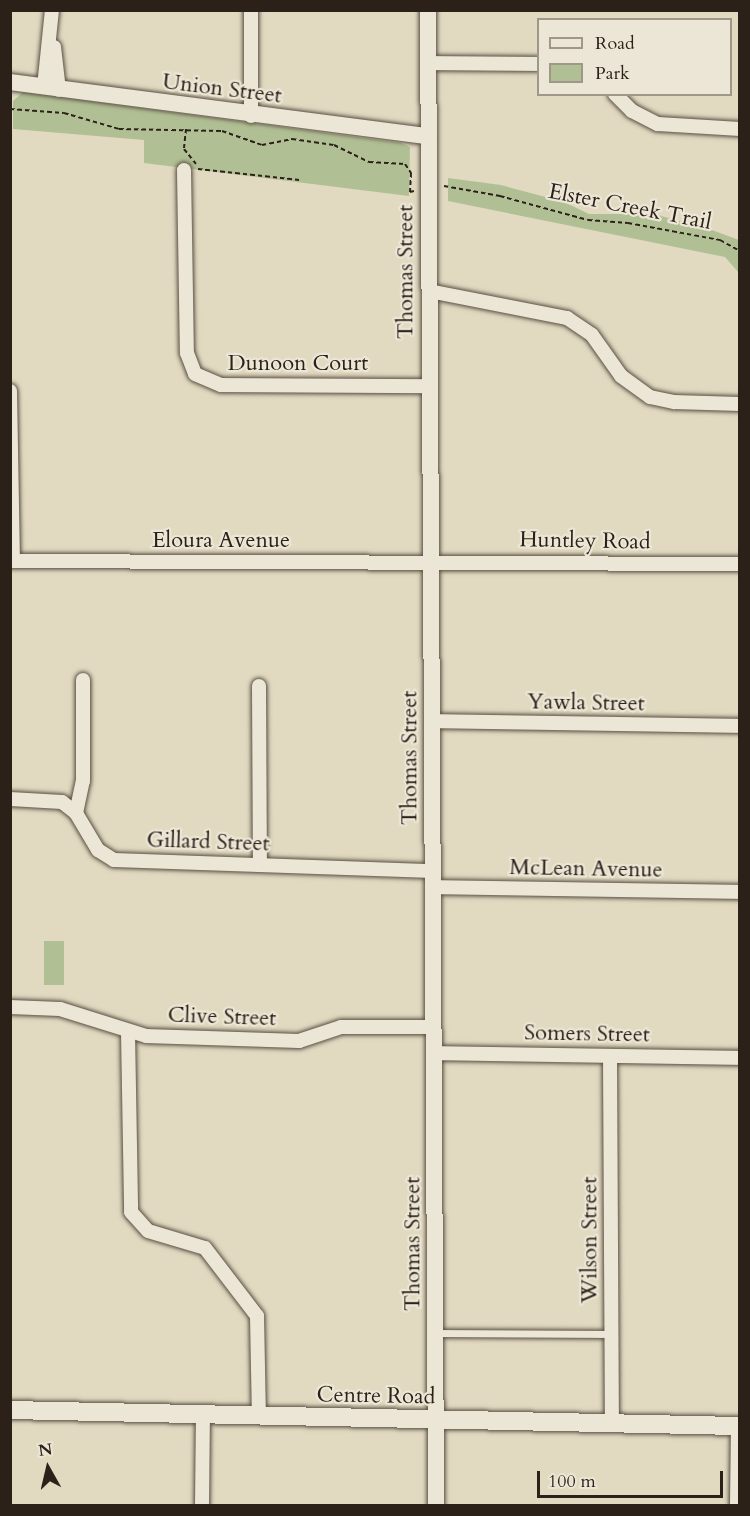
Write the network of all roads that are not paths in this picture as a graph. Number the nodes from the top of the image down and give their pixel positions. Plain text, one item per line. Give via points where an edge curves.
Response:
1 (52, 10) edge
2 (251, 10) edge
3 (428, 10) edge
4 (428, 63) junction
5 (537, 64) edge
6 (10, 82) edge
7 (52, 89) junction
8 (617, 96) edge
9 (251, 116) junction
10 (740, 129) edge
11 (428, 136) junction
12 (184, 170) dead end
13 (429, 291) junction
14 (430, 386) junction
15 (10, 391) edge
16 (740, 404) edge
17 (12, 561) edge
18 (431, 561) junction
19 (740, 564) edge
20 (83, 680) dead end
21 (259, 686) dead end
22 (432, 721) junction
23 (740, 726) edge
24 (10, 799) edge
25 (76, 813) junction
26 (260, 865) junction
27 (433, 879) junction
28 (740, 892) edge
29 (10, 1006) edge
30 (434, 1027) junction
31 (128, 1032) junction
32 (434, 1053) junction
33 (610, 1056) junction
34 (740, 1058) edge
35 (436, 1333) junction
36 (612, 1334) junction
37 (10, 1410) edge
38 (203, 1415) junction
39 (259, 1417) junction
40 (437, 1421) junction
41 (612, 1424) junction
42 (739, 1426) edge
43 (202, 1506) edge
44 (436, 1506) edge
45 (737, 1506) edge

1 - 7 street
2 - 9 street
3 - 4 street, Thomas Street
4 - 5 street
4 - 11 street, Thomas Street
6 - 7 street, Union Street
7 - 9 street, Union Street
8 - 10 street via 632,111 658,124
9 - 11 street, Union Street
11 - 13 street, Thomas Street
12 - 14 street, Dunoon Court via 187,353 195,374 221,385
13 - 14 street, Thomas Street
13 - 16 street via 567,318 592,335 621,376 650,397 680,403
14 - 18 street, Thomas Street
15 - 17 street
17 - 18 street, Eloura Avenue
18 - 19 street, Huntley Road
18 - 22 street, Thomas Street
20 - 25 street via 83,781
21 - 26 street
22 - 23 street, Yawla Street
22 - 27 street, Thomas Street
24 - 25 street via 53,799
25 - 26 street, Gillard Street via 92,843 114,860
26 - 27 street, Gillard Street
27 - 28 street, McLean Avenue
27 - 30 street, Thomas Street
29 - 31 street, Clive Street via 60,1009
30 - 31 street, Clive Street via 341,1028 298,1041 146,1036
30 - 32 street, Thomas Street
31 - 39 street via 132,1212 148,1231 205,1248 256,1316
32 - 33 street, Somers Street
32 - 35 street, Thomas Street
33 - 34 street, Somers Street
33 - 36 street, Wilson Street
35 - 36 lane
35 - 40 street, Thomas Street
36 - 41 street, Wilson Street
37 - 38 main road, Centre Road
38 - 39 main road, Centre Road
38 - 43 street
39 - 40 main road, Centre Road
40 - 41 main road, Centre Road
40 - 44 street, Thomas Street
41 - 42 main road, Centre Road
42 - 45 street

